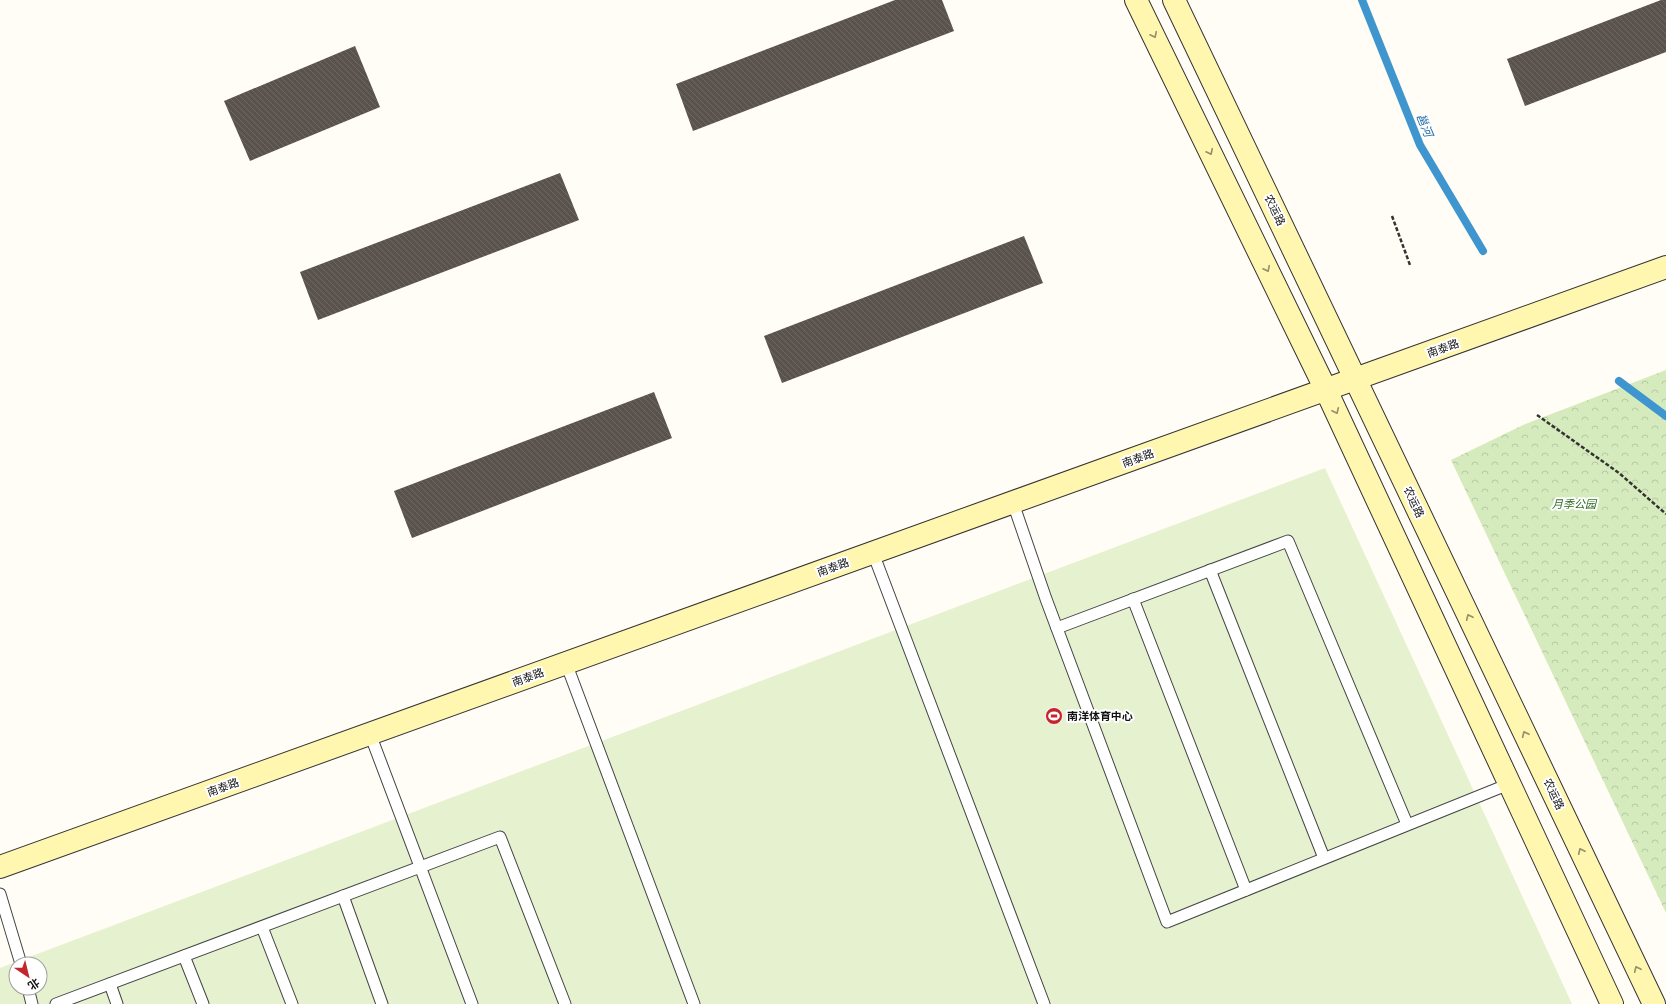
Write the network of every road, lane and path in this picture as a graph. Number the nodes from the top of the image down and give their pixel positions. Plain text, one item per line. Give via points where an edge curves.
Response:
1 (1136, 0) edge
2 (1174, 0) edge
3 (1392, 216) dead end
4 (1410, 265) dead end
5 (1666, 267) edge
6 (1356, 379) junction
7 (1326, 390) junction
8 (1537, 415) dead end
9 (1013, 502) junction
10 (1666, 514) edge
11 (873, 553) junction
12 (1210, 570) junction
13 (1133, 599) junction
14 (1057, 628) junction
15 (566, 663) junction
16 (370, 734) junction
17 (1509, 784) junction
18 (1407, 824) junction
19 (1324, 858) junction
20 (0, 867) edge
21 (420, 867) junction
22 (1246, 890) junction
23 (0, 894) edge
24 (342, 896) junction
25 (262, 927) junction
26 (19, 956) edge
27 (184, 956) junction
28 (110, 984) junction
29 (56, 1004) edge
30 (117, 1004) edge
31 (203, 1004) edge
32 (292, 1004) edge
33 (382, 1004) edge
34 (472, 1004) edge
35 (565, 1004) edge
36 (694, 1004) edge
37 (1044, 1004) edge
38 (1612, 1004) edge
39 (1654, 1004) edge

1 -> 7 main road
2 - 6 main road, 农运路
3 - 4 path
5 - 6 main road, 南泰路
6 - 7 main road, 南泰路
39 -> 6 main road, 农运路
7 - 9 main road, 南泰路
7 -> 17 main road
8 - 10 path via 1619,474
9 - 11 main road, 南泰路
9 - 14 lane
11 - 15 main road, 南泰路
11 - 37 lane
12 - 13 lane
12 - 18 lane via 1288,540
12 - 19 lane
13 - 14 lane
13 - 22 lane
14 - 22 lane via 1167,922
15 - 16 main road, 南泰路
15 - 36 lane
16 - 20 main road, 南泰路
16 - 21 lane
17 - 18 lane
17 - 38 main road
18 - 19 lane
19 - 22 lane
21 - 24 lane
21 - 34 lane
21 - 35 lane via 500,837
23 - 26 lane
24 - 25 lane
24 - 33 lane
25 - 27 lane
25 - 32 lane
27 - 28 lane
27 - 31 lane
28 - 29 lane
28 - 30 lane

